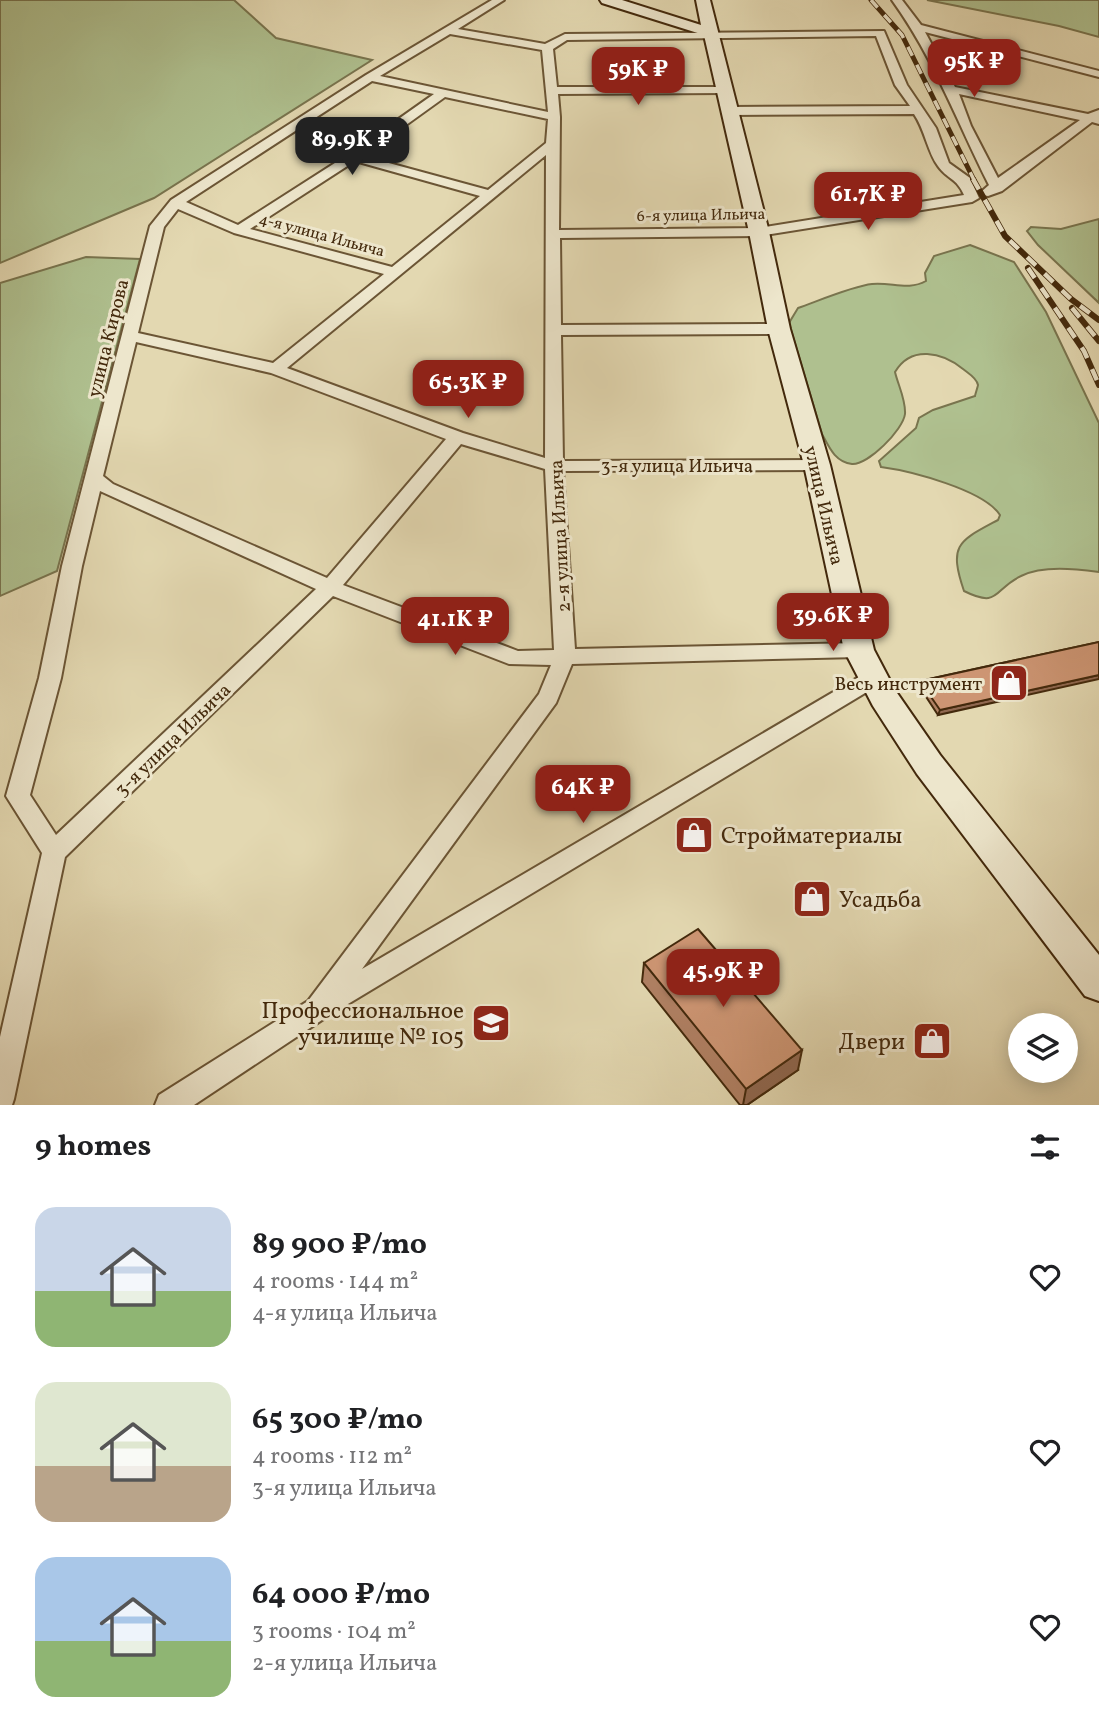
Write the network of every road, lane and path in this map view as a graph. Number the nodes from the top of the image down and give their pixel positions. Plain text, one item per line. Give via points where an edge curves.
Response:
1 (499, 0) edge
2 (607, 0) edge
3 (702, 0) edge
4 (897, 0) edge
5 (917, 27) junction
6 (448, 30) junction
7 (712, 33) junction
8 (547, 48) junction
9 (1099, 74) edge
10 (370, 77) junction
11 (950, 89) junction
12 (725, 90) junction
13 (551, 91) junction
14 (443, 93) junction
15 (918, 110) junction
16 (730, 111) junction
17 (1096, 116) edge
18 (554, 117) junction
19 (552, 144) junction
20 (353, 157) junction
21 (491, 195) junction
22 (176, 203) junction
23 (239, 230) junction
24 (759, 232) junction
25 (554, 234) junction
26 (396, 272) junction
27 (779, 329) junction
28 (555, 330) junction
29 (129, 336) junction
30 (276, 369) junction
31 (457, 437) junction
32 (817, 465) junction
33 (554, 466) junction
34 (94, 478) junction
35 (330, 587) junction
36 (859, 650) junction
37 (565, 657) junction
38 (872, 679) junction
39 (54, 852) junction
40 (1099, 984) edge
41 (317, 1010) junction
42 (0, 1099) edge
43 (169, 1105) edge

1 - 6 street, улица Кирова
2 - 7 main road
3 - 7 main road, улица Ильича
4 - 5 street
5 - 9 street
5 - 11 street
6 - 8 street
6 - 10 street, улица Кирова
7 - 8 street via 565,37
7 - 12 main road, улица Ильича
7 - 15 street via 880,33 901,85
8 - 13 street, 2-я улица Ильича
10 - 14 street
10 - 22 street, улица Кирова
11 - 17 street
11 - 17 street via 992,190
12 - 13 street
12 - 16 main road, улица Ильича
13 - 18 street, 2-я улица Ильича
14 - 18 street
14 - 20 street, 4-я улица Ильича
15 - 16 street
15 - 24 street, 6-я улица Ильича via 943,165 965,181 972,198
16 - 24 main road, улица Ильича
18 - 19 street, 2-я улица Ильича
19 - 21 street
19 - 25 street, 2-я улица Ильича
20 - 21 street
20 - 23 street, 4-я улица Ильича
21 - 26 street
22 - 23 street, 4-я улица Ильича
22 - 29 street, улица Кирова via 157,226
23 - 26 street, 4-я улица Ильича
24 - 25 street, 6-я улица Ильича
24 - 27 main road, улица Ильича
25 - 28 street, 2-я улица Ильича
26 - 30 street
27 - 28 street
27 - 32 main road, улица Ильича
28 - 33 street, 2-я улица Ильича
29 - 30 street, 3-я улица Ильича
29 - 34 street, улица Кирова
30 - 31 street, 3-я улица Ильича
31 - 33 street, 3-я улица Ильича
31 - 35 street, 3-я улица Ильича
32 - 33 street, 3-я улица Ильича
32 - 36 main road, улица Ильича
33 - 37 street, 2-я улица Ильича
34 - 35 street via 107,488
34 - 39 street, улица Кирова via 50,678 18,796
35 - 37 street via 516,659
35 - 39 street, 3-я улица Ильича
36 - 37 street
36 - 38 main road, улица Ильича
37 - 41 street, 2-я улица Ильича via 548,697
38 - 40 main road, улица Ильича via 933,772
38 - 41 street
39 - 42 street
41 - 43 street, 2-я улица Ильича

